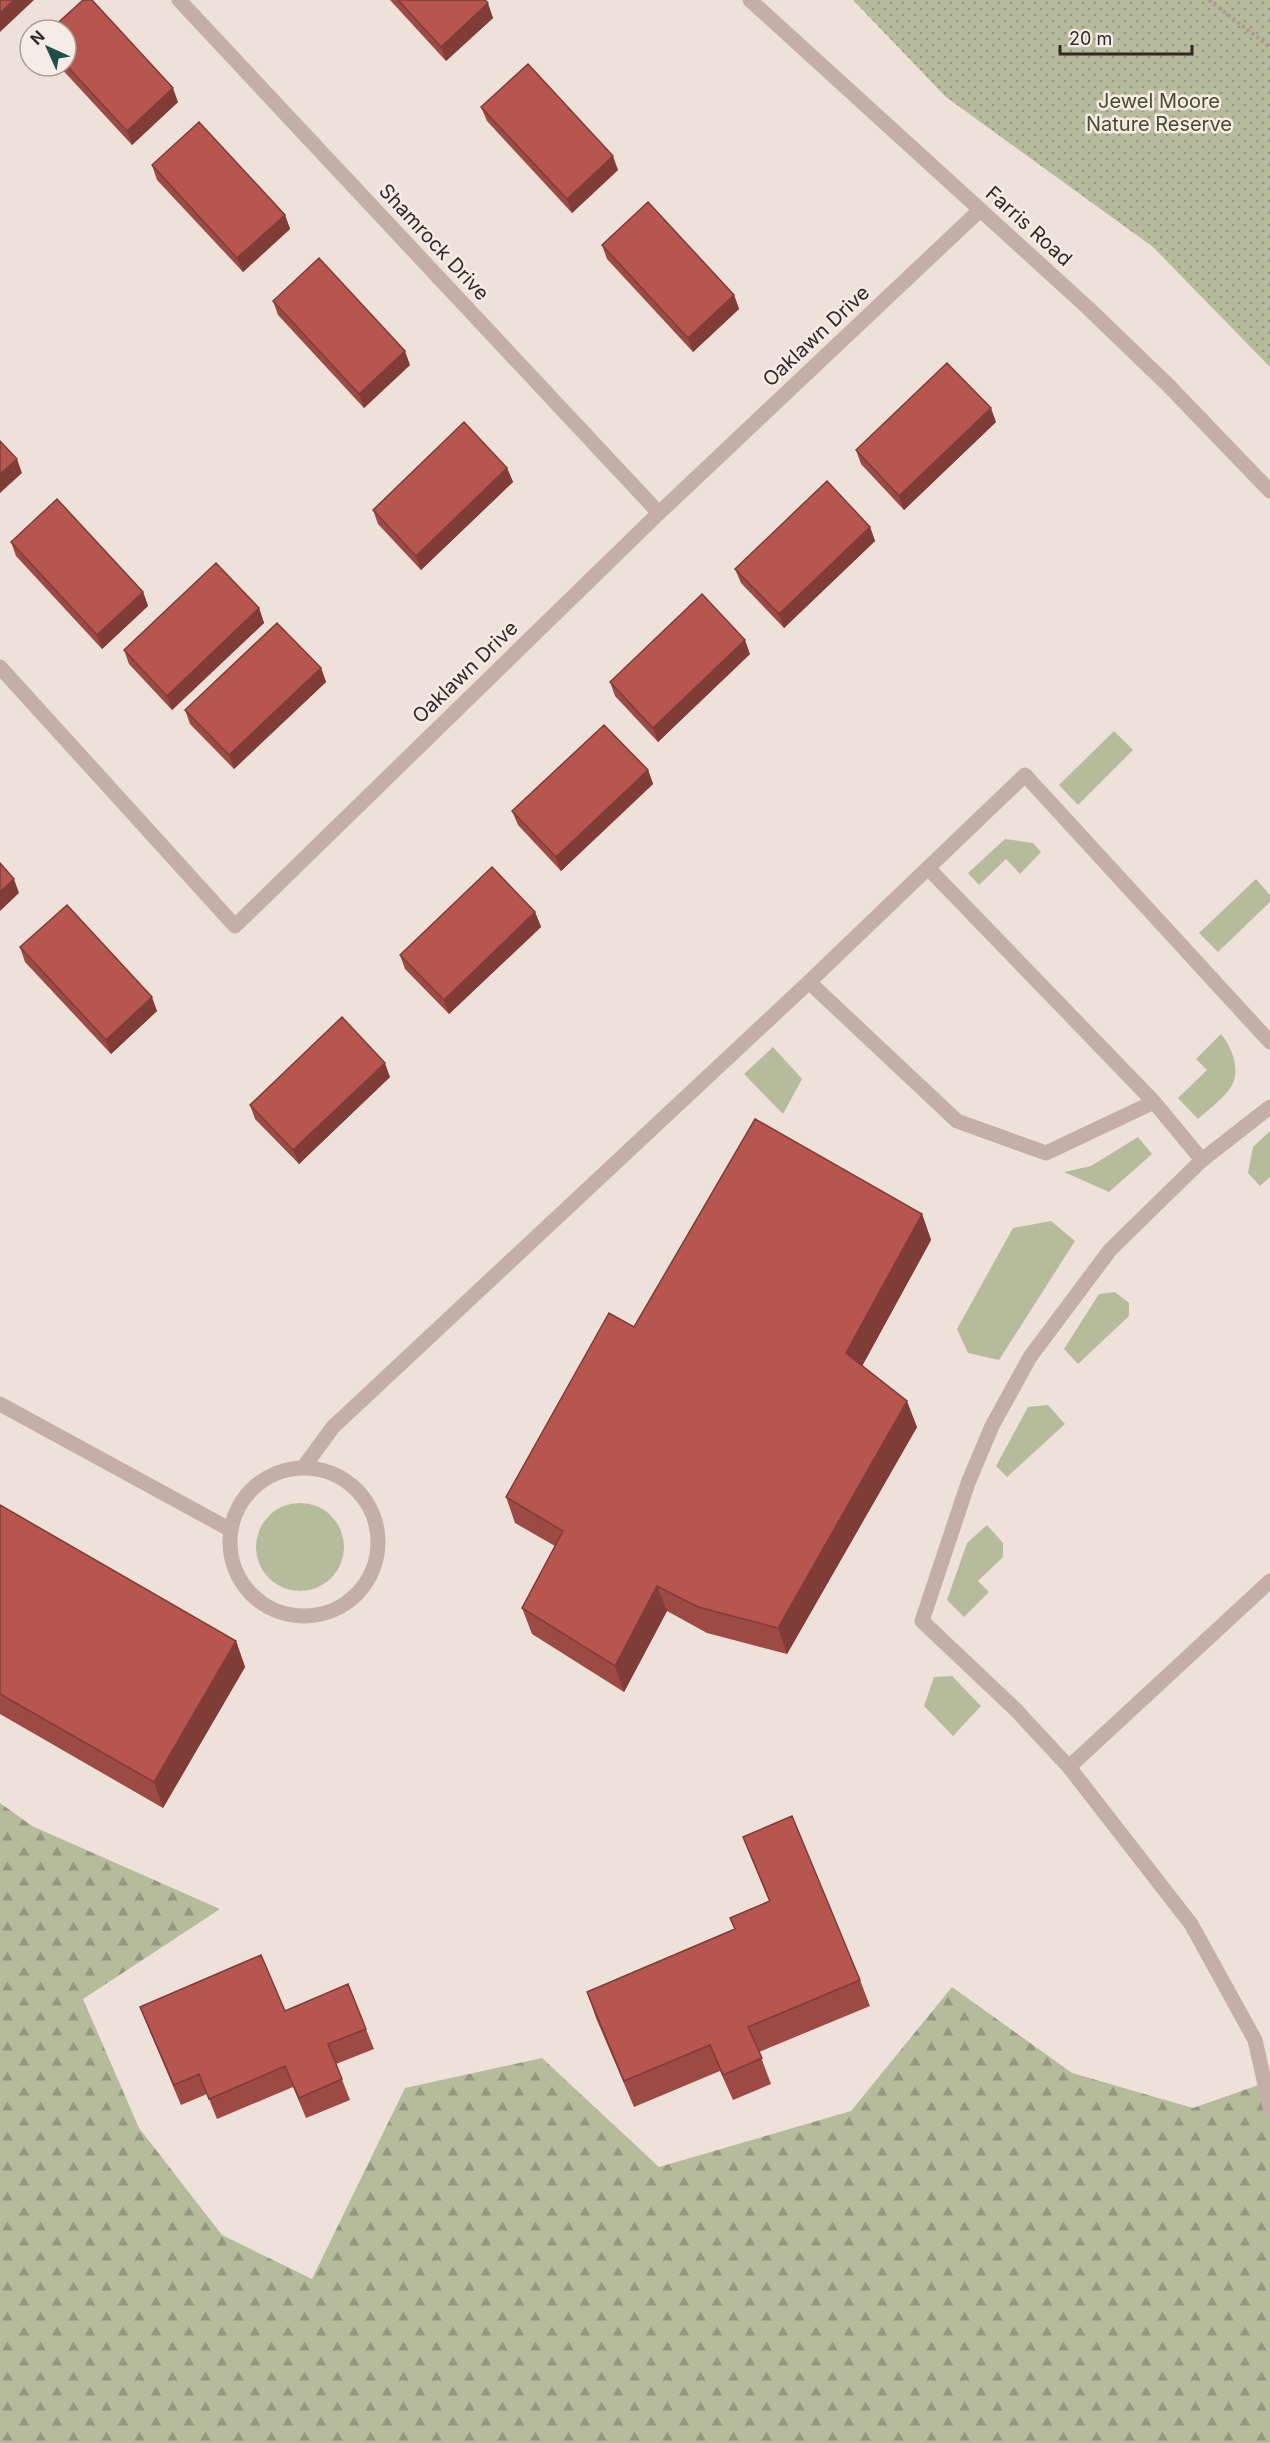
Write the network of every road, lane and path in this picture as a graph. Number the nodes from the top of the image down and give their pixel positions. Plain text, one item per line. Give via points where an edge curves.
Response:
1 (179, 0) edge
2 (750, 0) edge
3 (1209, 0) edge
4 (1270, 47) edge
5 (980, 210) junction
6 (1270, 492) edge
7 (659, 513) junction
8 (0, 668) edge
9 (929, 869) junction
10 (809, 982) junction
11 (1270, 1042) edge
12 (1154, 1102) junction
13 (1270, 1107) edge
14 (1202, 1160) junction
15 (0, 1404) edge
16 (303, 1468) junction
17 (231, 1530) junction
18 (1270, 1581) edge
19 (1069, 1767) junction
20 (1270, 2107) edge

1 - 7 street, Shamrock Drive
2 - 5 street, Farris Road
3 - 4 path
5 - 6 street, Farris Road via 1168,385
5 - 7 street, Oaklawn Drive
7 - 8 street, Oaklawn Drive via 235,926
9 - 10 street
9 - 11 street via 1025,775
9 - 12 street
10 - 12 street via 957,1120 1046,1153
10 - 16 street via 333,1427
12 - 14 street
13 - 14 street
14 - 19 street via 1110,1250 1030,1357 980,1454 922,1621 1017,1710
15 - 17 street
16 - 17 street via 287,1469 264,1479 245,1496 232,1519
16 - 17 street via 337,1475 358,1490 372,1511 378,1536 375,1562 365,1585 349,1602 327,1613 304,1617 281,1614 260,1603 243,1586 232,1565
18 - 19 street
19 - 20 street via 1191,1924 1255,2040

